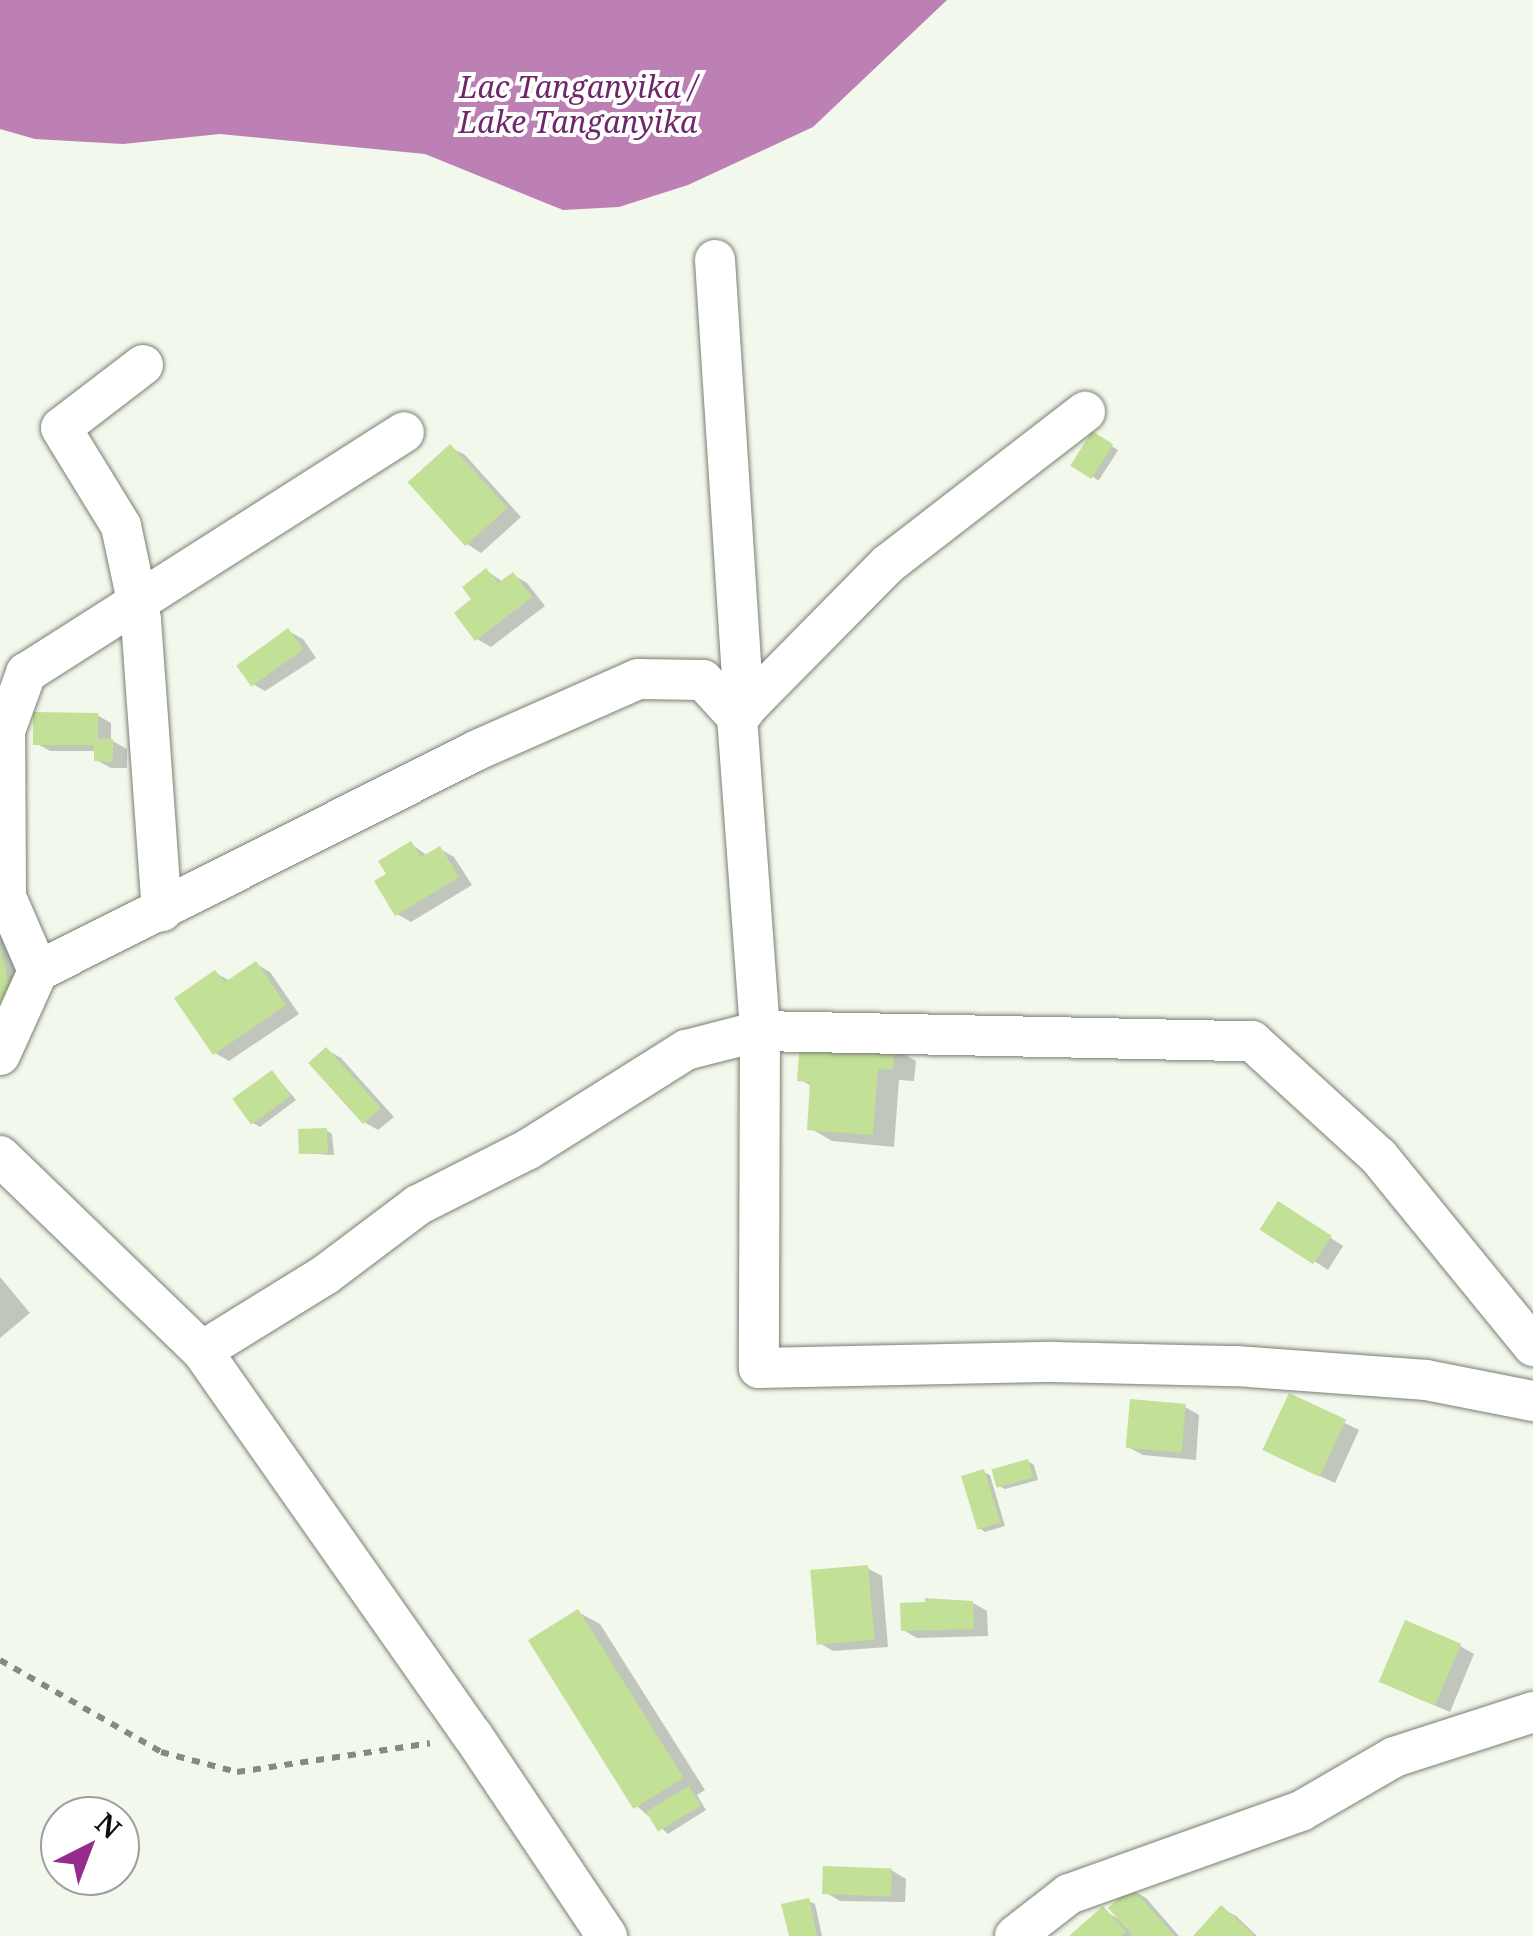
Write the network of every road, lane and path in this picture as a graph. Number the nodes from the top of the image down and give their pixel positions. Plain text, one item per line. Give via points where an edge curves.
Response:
1 (715, 260) dead end
2 (143, 365) dead end
3 (1085, 412) dead end
4 (404, 432) dead end
5 (137, 602) junction
6 (740, 714) junction
7 (162, 911) junction
8 (38, 971) junction
9 (760, 1031) junction
10 (0, 1055) edge
11 (0, 1156) edge
12 (1533, 1346) edge
13 (202, 1351) junction
14 (1533, 1400) edge
15 (0, 1660) edge
16 (1533, 1712) edge
17 (473, 1736) junction
18 (606, 1936) edge
19 (1015, 1936) edge

1 - 6 street
2 - 5 street via 60,428 120,526
3 - 6 street via 888,564
4 - 5 street
5 - 7 street
5 - 8 street via 26,673 4,731 6,897
6 - 7 street via 704,680 638,678 476,751
6 - 9 street
7 - 8 street
8 - 10 street
9 - 12 street via 1252,1041 1379,1157
9 - 13 street via 686,1050 527,1150 418,1206 325,1275
9 - 14 street via 759,1368 1236,1366 1426,1380
11 - 13 street
13 - 17 street
15 - 17 path via 161,1752 236,1772
16 - 19 street via 1394,1758 1301,1810 1070,1894
17 - 18 street

